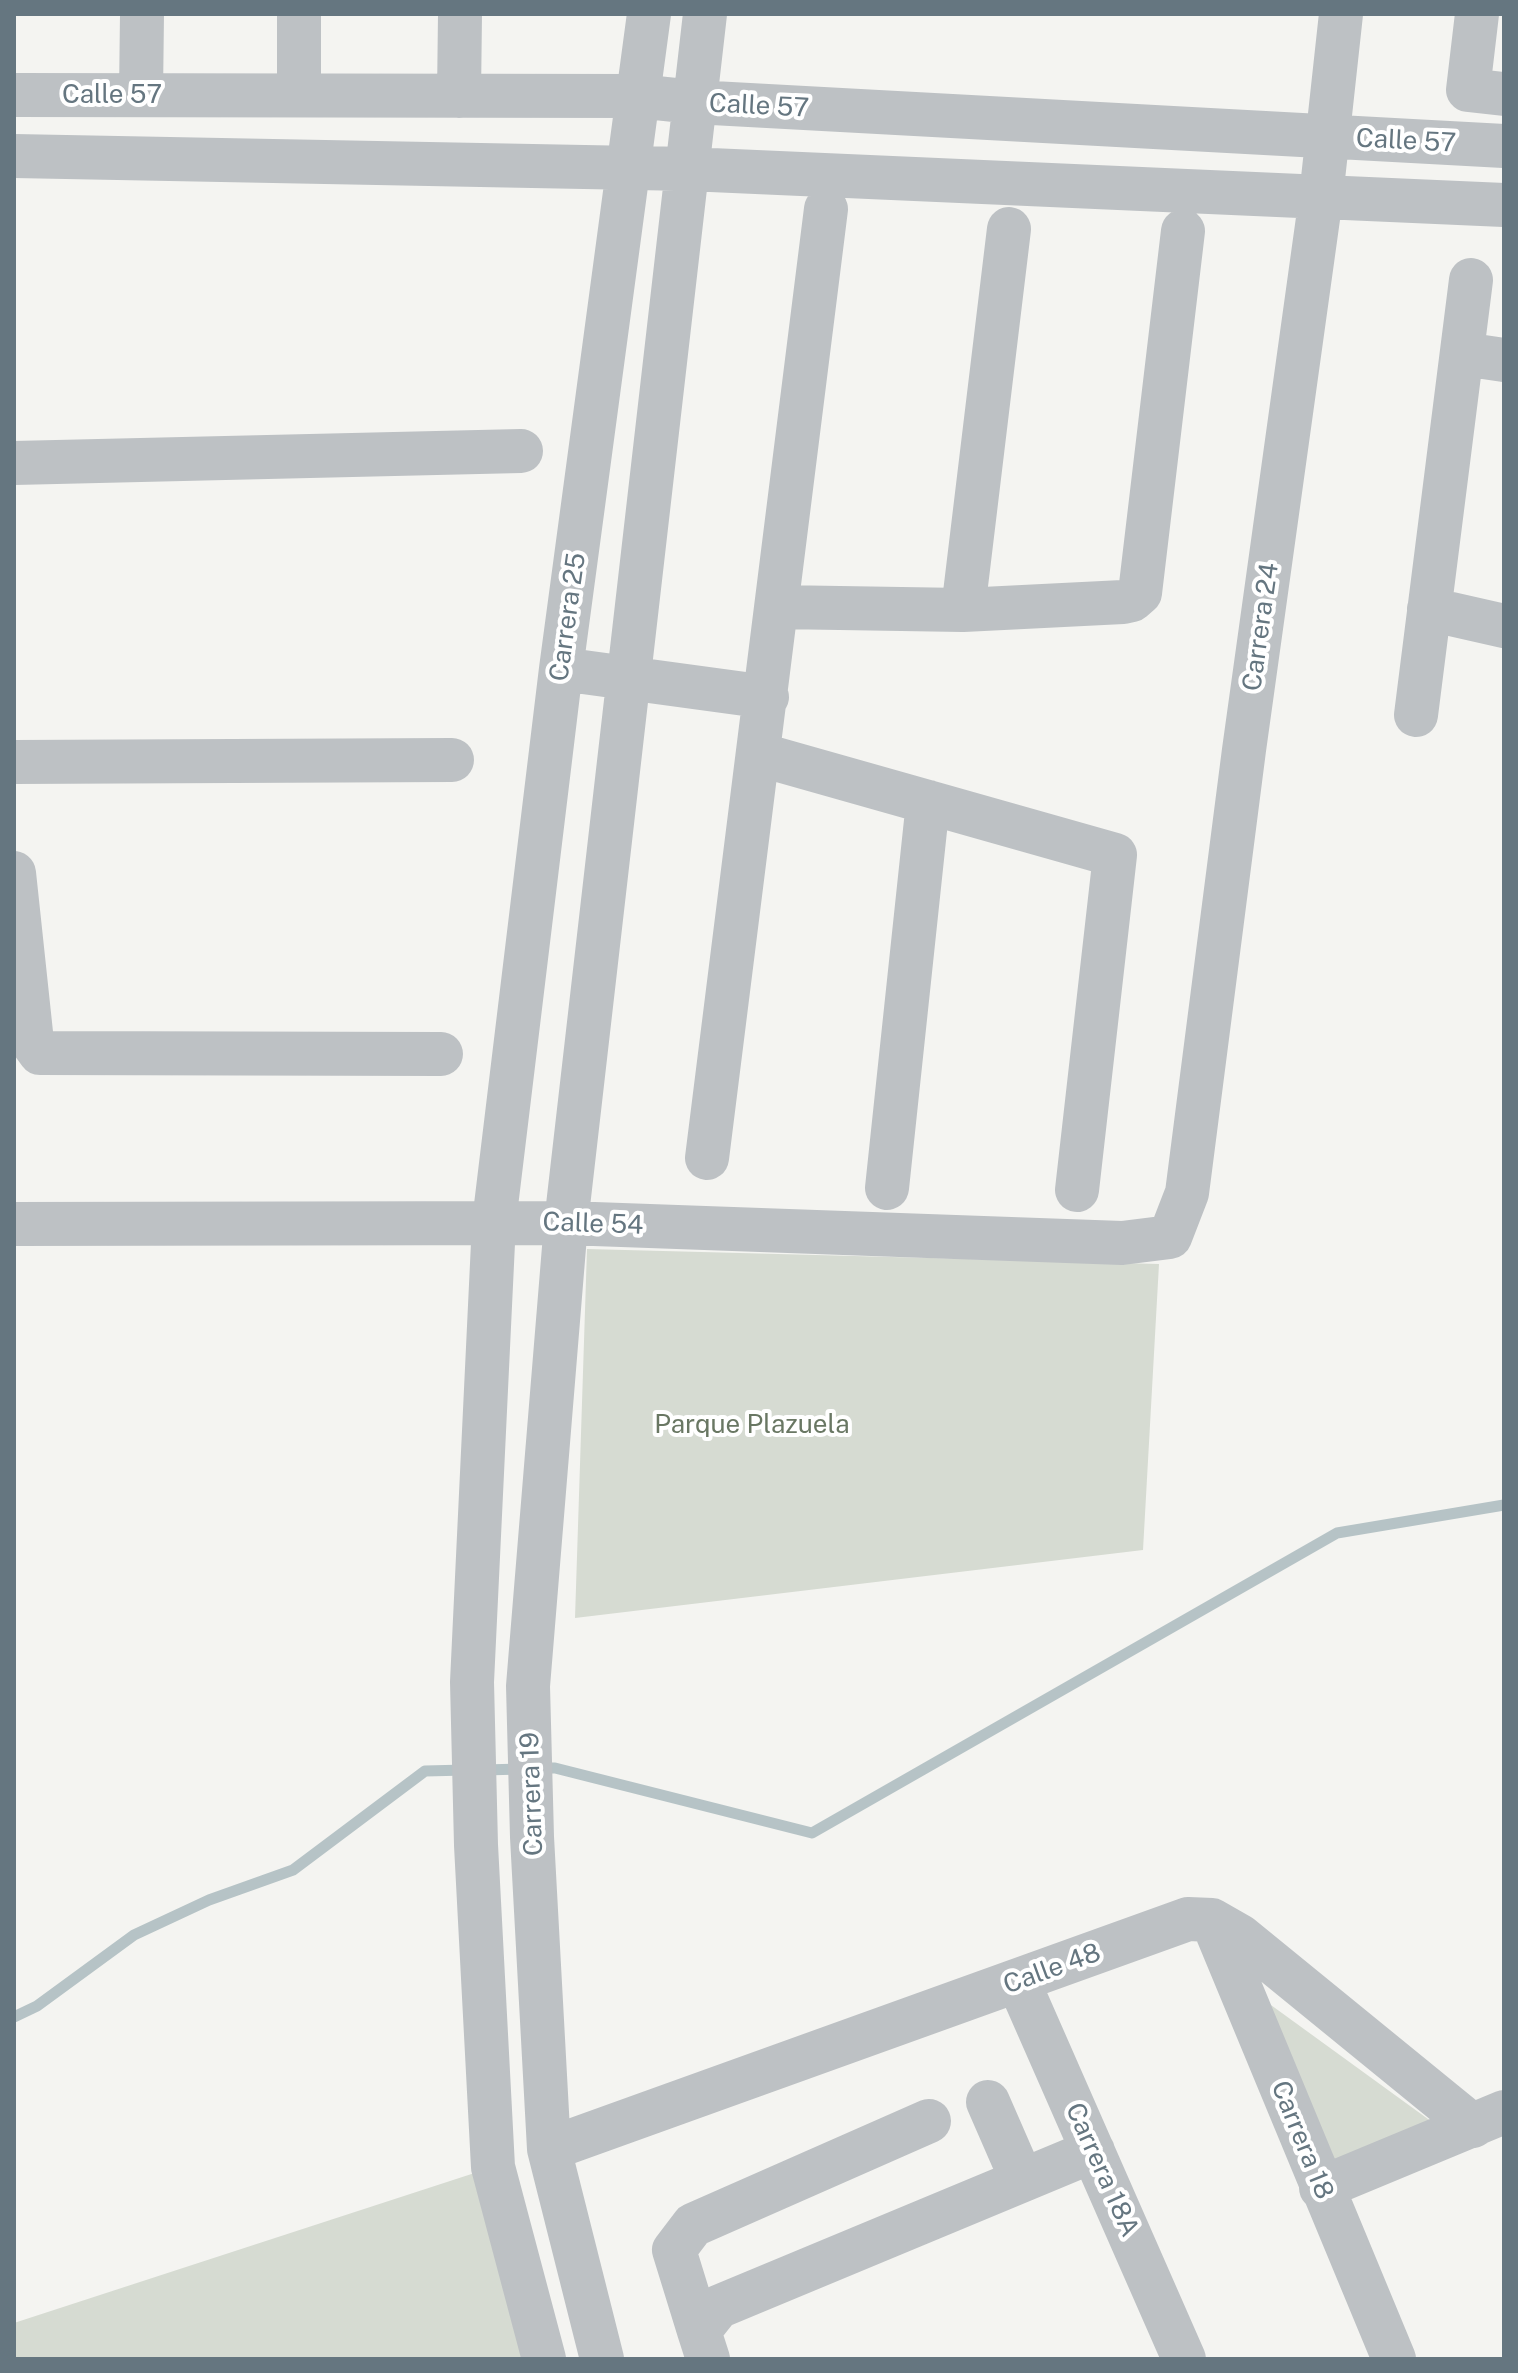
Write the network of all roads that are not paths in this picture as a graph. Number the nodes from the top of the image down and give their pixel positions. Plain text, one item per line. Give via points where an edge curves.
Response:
1 (142, 14) edge
2 (299, 14) edge
3 (460, 14) edge
4 (649, 14) edge
5 (705, 14) edge
6 (1341, 14) edge
7 (1477, 14) edge
8 (1504, 94) edge
9 (14, 95) edge
10 (141, 95) junction
11 (299, 95) junction
12 (459, 96) junction
13 (637, 96) junction
14 (694, 102) junction
15 (1326, 137) junction
16 (1504, 146) edge
17 (14, 156) edge
18 (628, 167) junction
19 (688, 169) junction
20 (1321, 197) junction
21 (1504, 205) edge
22 (826, 209) dead end
23 (1009, 229) dead end
24 (1183, 231) dead end
25 (1471, 280) dead end
26 (1484, 357) edge
27 (521, 451) dead end
28 (14, 463) edge
29 (778, 607) junction
30 (1429, 609) junction
31 (963, 610) junction
32 (1504, 626) edge
33 (561, 669) junction
34 (630, 678) junction
35 (767, 697) junction
36 (1416, 715) dead end
37 (758, 754) junction
38 (452, 760) dead end
39 (14, 762) edge
40 (928, 802) junction
41 (14, 873) edge
42 (441, 1054) dead end
43 (707, 1158) dead end
44 (887, 1188) dead end
45 (1077, 1190) dead end
46 (494, 1222) junction
47 (566, 1223) junction
48 (14, 1224) edge
49 (1170, 1237) joint
50 (1212, 1920) junction
51 (1018, 1981) junction
52 (988, 2102) dead end
53 (1488, 2119) edge
54 (929, 2121) dead end
55 (549, 2149) junction
56 (1093, 2151) junction
57 (1022, 2180) junction
58 (1321, 2188) junction
59 (703, 2345) edge
60 (544, 2359) edge
61 (602, 2359) edge
62 (1184, 2359) edge
63 (1394, 2359) edge

1 - 10 street
2 - 11 street
3 - 12 street
4 - 13 street, Carrera 25
5 - 14 street
6 - 15 street, Carrera 24
7 - 8 street via 1468,90
9 - 10 street, Calle 57
10 - 11 street, Calle 57
11 - 12 street, Calle 57
12 - 13 street, Calle 57
13 - 14 street, Calle 57
13 - 18 street, Carrera 25
14 - 15 street, Calle 57
14 - 19 street
15 - 16 street, Calle 57
15 - 20 street, Carrera 24
17 - 18 street
18 - 19 street
18 - 33 street, Carrera 25
19 - 20 street
19 - 34 street
20 - 21 street
20 - 49 street, Carrera 24 via 1187,1193
22 - 29 street
23 - 31 street
24 - 31 street via 1140,593 1123,602
25 - 26 street
26 - 30 street
27 - 28 street
29 - 31 street
29 - 35 street
30 - 32 street
30 - 36 street
33 - 34 street
33 - 46 street, Carrera 25
34 - 35 street
34 - 47 street
35 - 37 street
37 - 40 street
37 - 43 street
38 - 39 street
40 - 44 street
40 - 45 street via 1115,855
41 - 42 street via 32,1042 40,1053
46 - 47 street, Calle 54
46 - 48 street, Calle 54
46 - 60 street via 472,1682 476,1845 493,2167
47 - 49 street, Calle 54 via 1122,1243
47 - 55 street, Carrera 19 via 528,1686
50 - 51 street, Calle 48 via 1188,1919
50 - 53 street
50 - 58 street, Carrera 18
51 - 55 street, Calle 48
51 - 56 street, Carrera 18A
52 - 57 street
53 - 58 street
54 - 59 street via 693,2225 674,2250
55 - 61 street, Carrera 19
56 - 57 street
56 - 62 street, Carrera 18A
57 - 59 street via 718,2307
58 - 63 street, Carrera 18

